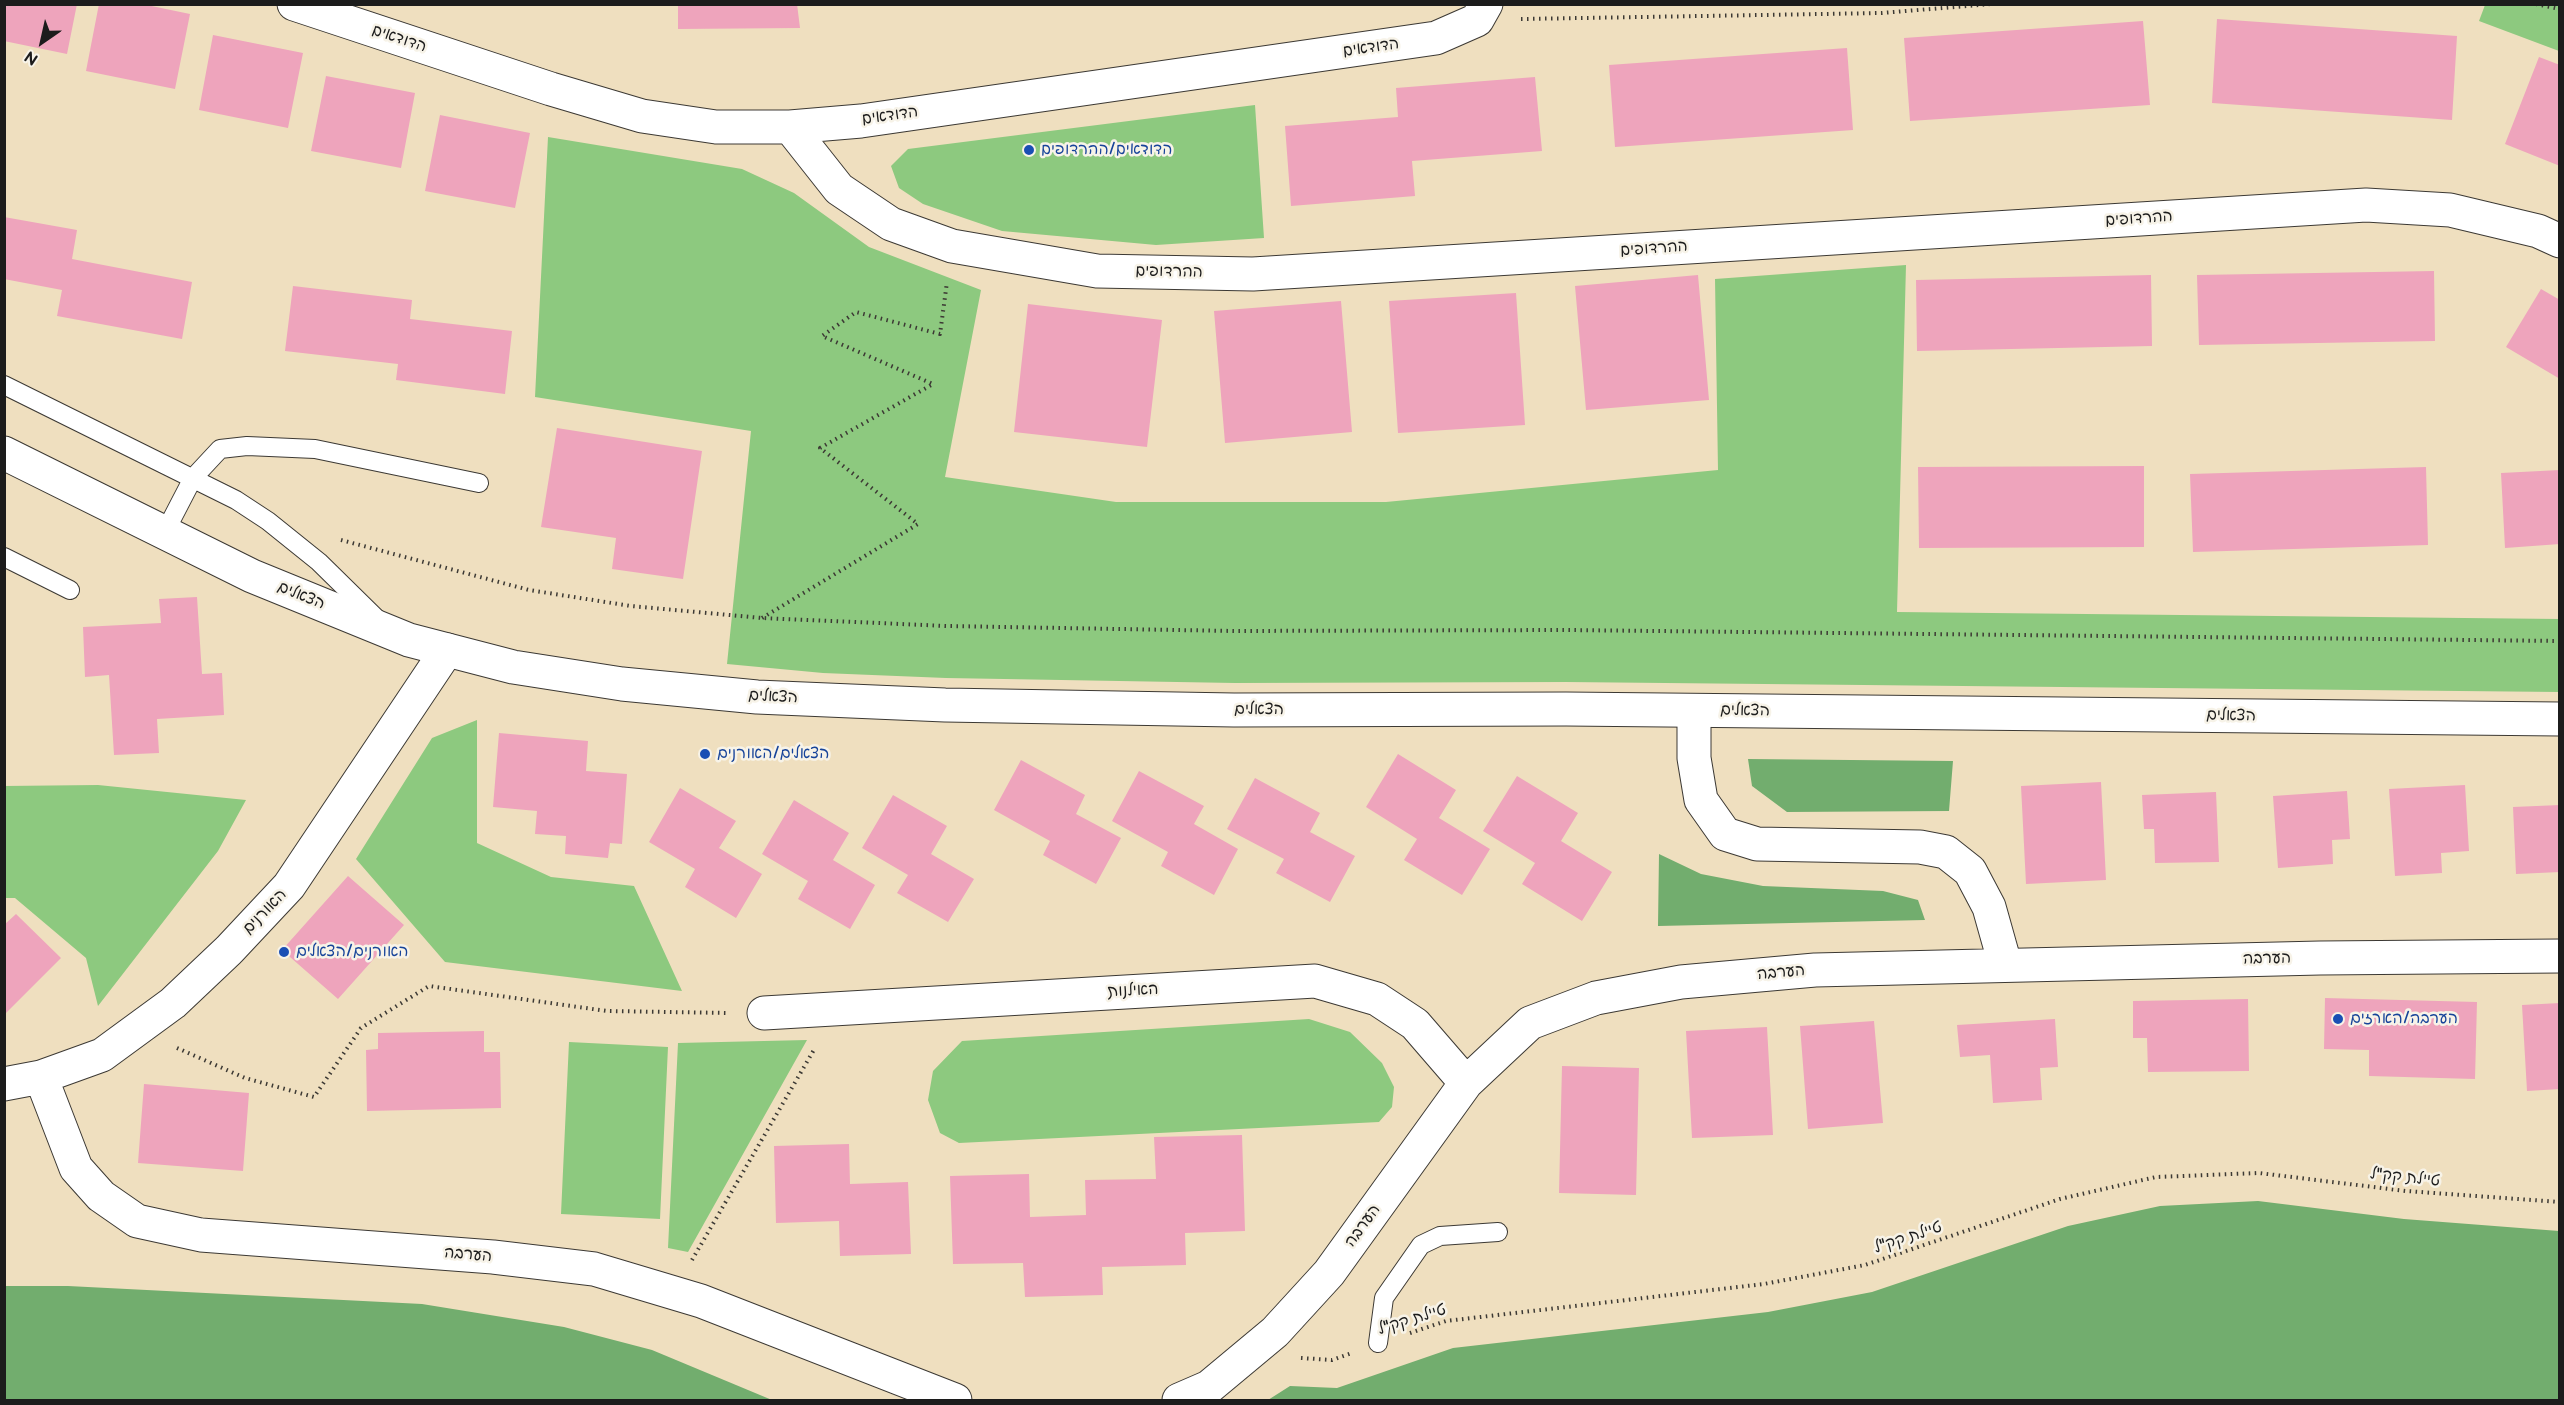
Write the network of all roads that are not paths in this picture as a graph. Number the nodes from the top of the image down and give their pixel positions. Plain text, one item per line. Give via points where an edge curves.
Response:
1 (294, 4) edge
2 (1482, 12) edge
3 (790, 127) junction
4 (2559, 241) edge
5 (4, 385) edge
6 (4, 453) edge
7 (193, 478) junction
8 (479, 483) dead end
9 (165, 532) junction
10 (4, 557) edge
11 (70, 590) dead end
12 (391, 633) junction
13 (447, 650) junction
14 (1694, 711) junction
15 (2559, 719) edge
16 (2559, 956) edge
17 (2005, 964) junction
18 (764, 1013) road end
19 (41, 1077) junction
20 (1466, 1083) junction
21 (4, 1084) edge
22 (1498, 1232) dead end
23 (1378, 1343) road end
24 (955, 1401) edge
25 (1179, 1401) edge

1 - 3 street, הדודאים via 642,116 716,128
2 - 3 street, הדודאים via 1436,38 861,121
3 - 4 street, ההרדופים via 839,189 891,224 952,246 1097,271 1254,274 2366,205 2450,210 2538,231
5 - 7 lane
6 - 9 street, הצאלים
7 - 8 lane via 220,449 247,446 315,448
7 - 9 lane
7 - 12 lane via 268,521 319,562
9 - 12 street, הצאלים via 252,576
10 - 11 lane
12 - 13 street, הצאלים
13 - 14 street, הצאלים via 513,667 622,684 757,697 1234,710
13 - 19 street, האורנים via 289,886 259,918 173,1003 121,1041 102,1054
14 - 15 street, הצאלים
14 - 17 street via 1694,758 1701,800 1725,834 1757,844 1920,847 1946,852 1970,871 1989,907
16 - 17 street, הערבה
17 - 20 street, הערבה via 1803,971 1681,982 1596,998 1530,1023
18 - 20 street, האילנות via 1315,981 1377,999 1415,1024
19 - 21 street, האורנים
19 - 24 street, הערבה via 76,1167 101,1196 137,1221 201,1235 493,1257 594,1269 701,1301
20 - 25 street, הערבה via 1329,1273 1275,1332 1209,1387
22 - 23 lane via 1440,1236 1421,1245 1384,1298

